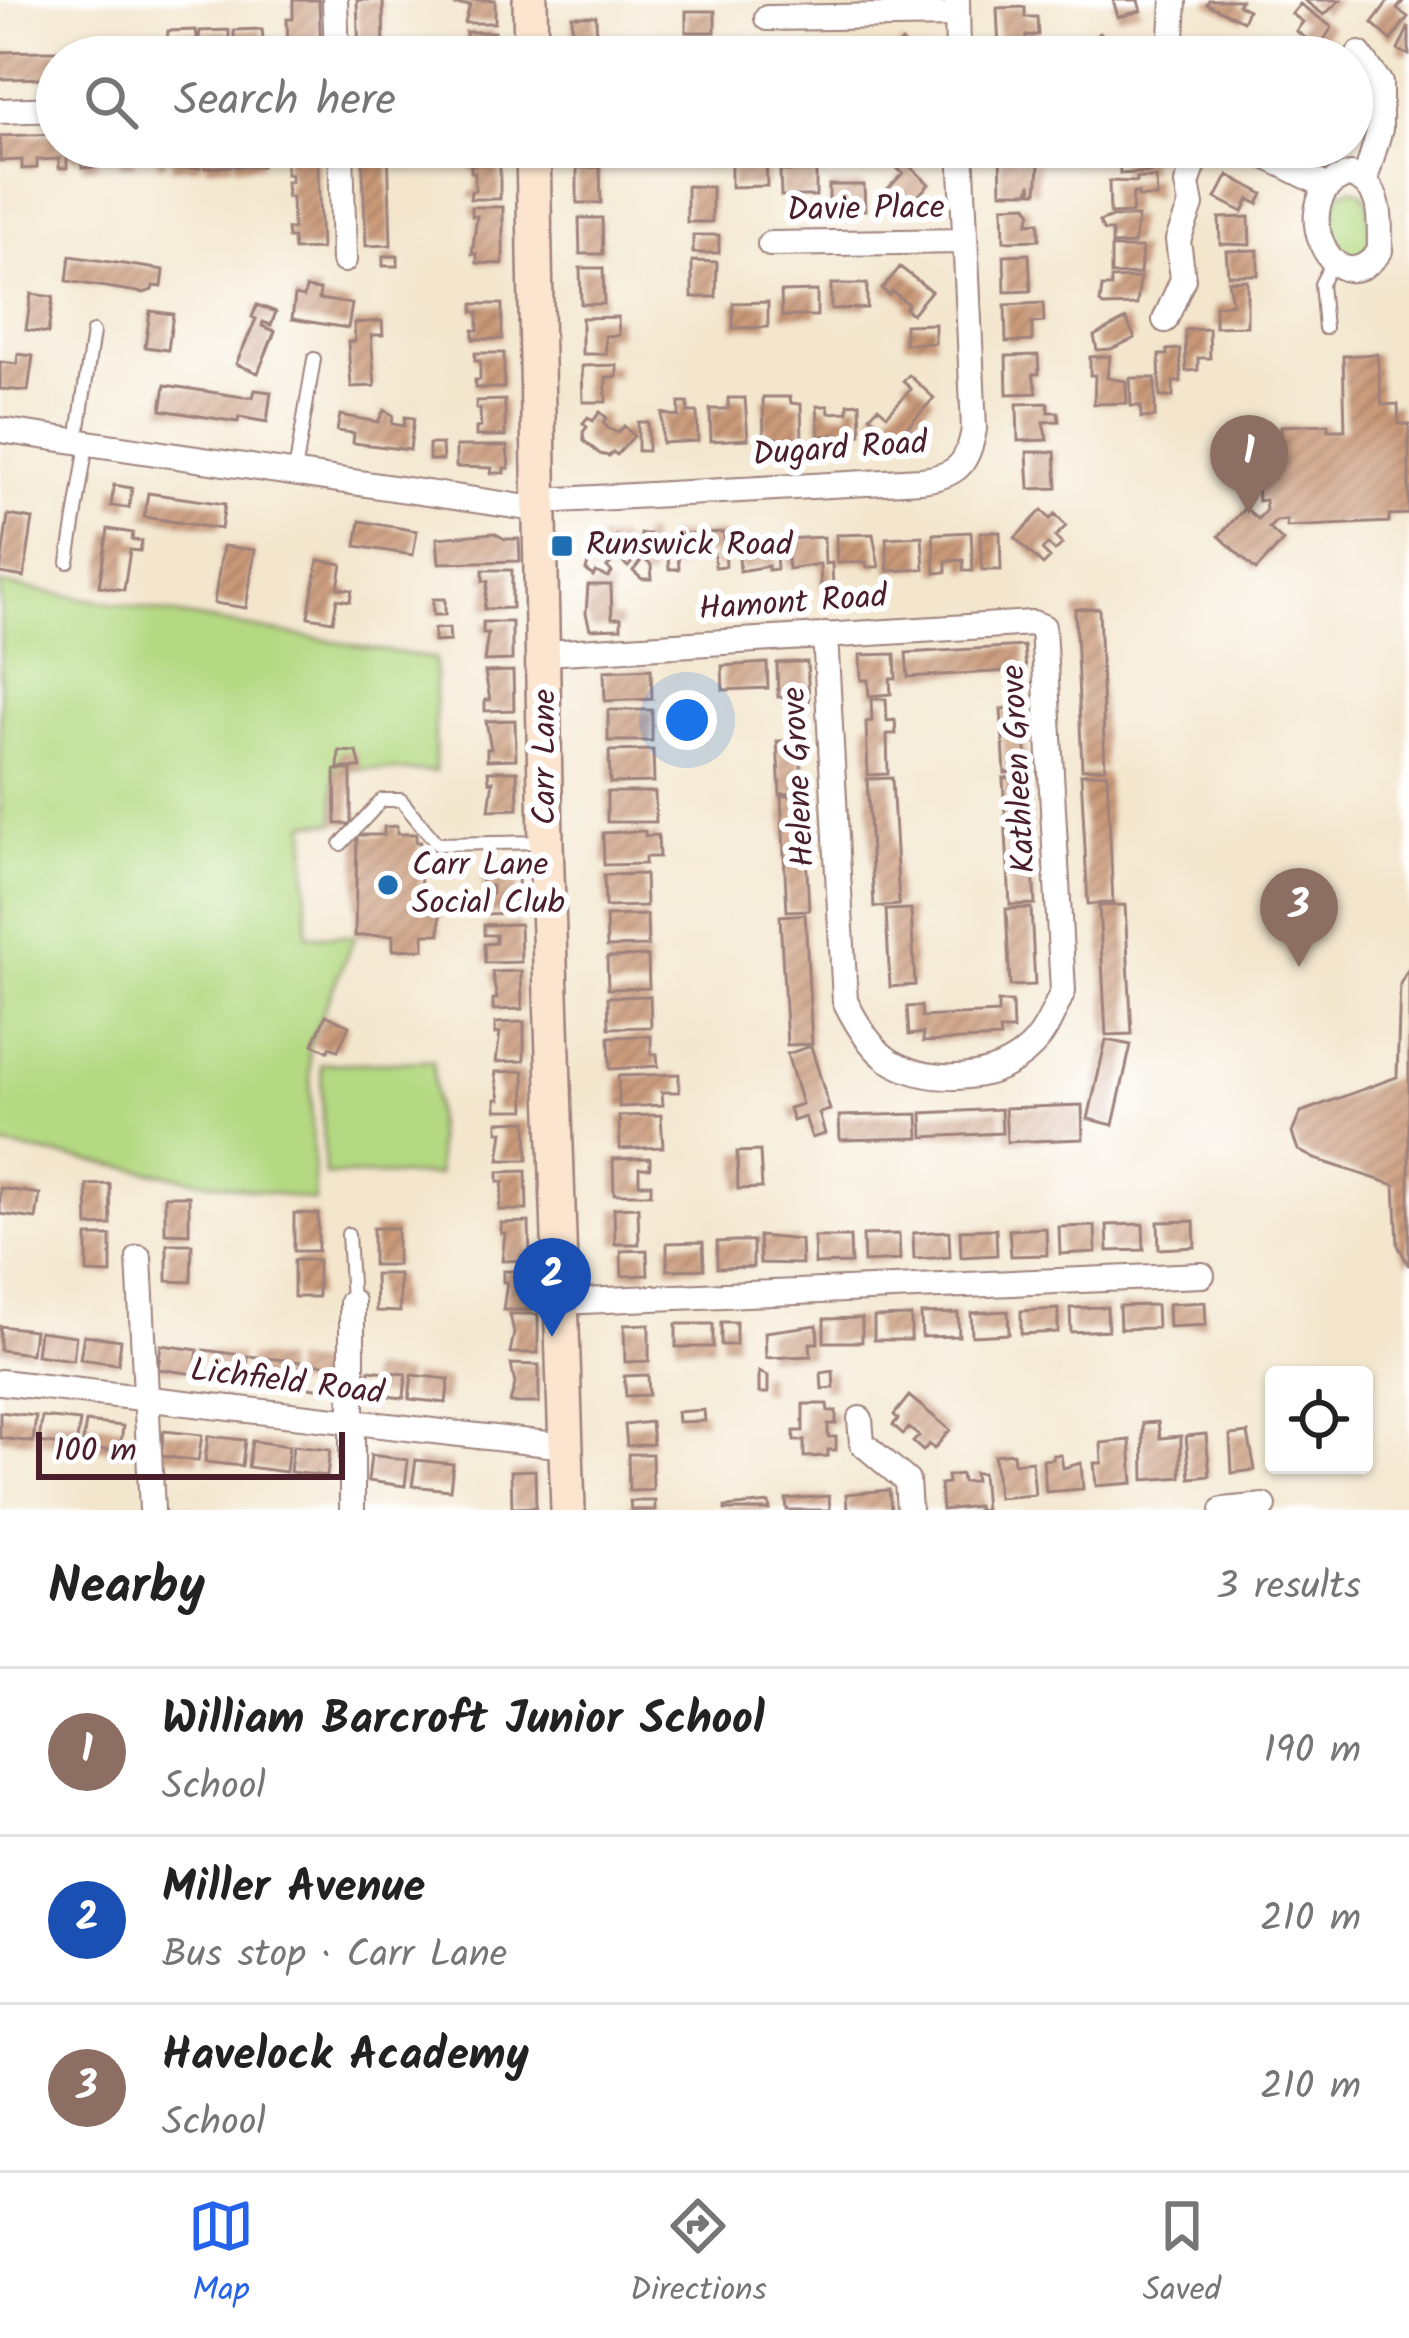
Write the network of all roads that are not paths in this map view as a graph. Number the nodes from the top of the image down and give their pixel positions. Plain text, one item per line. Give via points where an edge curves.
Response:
1 (335, 0) edge
2 (530, 0) edge
3 (1174, 0) edge
4 (957, 8) edge
5 (767, 18) dead end
6 (337, 36) edge
7 (531, 36) edge
8 (1172, 36) edge
9 (1373, 67) edge
10 (36, 110) edge
11 (0, 111) edge
12 (1373, 151) edge
13 (341, 168) edge
14 (534, 168) edge
15 (962, 168) edge
16 (1193, 168) edge
17 (1290, 168) edge
18 (1368, 168) edge
19 (1364, 180) junction
20 (1326, 186) junction
21 (964, 241) junction
22 (770, 244) dead end
23 (344, 260) dead end
24 (1332, 263) junction
25 (1165, 320) dead end
26 (1325, 328) dead end
27 (93, 332) dead end
28 (314, 359) dead end
29 (0, 430) edge
30 (82, 442) junction
31 (295, 472) junction
32 (542, 505) junction
33 (68, 562) dead end
34 (1043, 627) joint
35 (824, 635) junction
36 (545, 653) junction
37 (546, 842) junction
38 (341, 844) dead end
39 (840, 915) joint
40 (348, 1234) dead end
41 (139, 1258) dead end
42 (1202, 1275) dead end
43 (352, 1302) joint
44 (559, 1302) junction
45 (0, 1382) edge
46 (145, 1400) junction
47 (860, 1419) dead end
48 (352, 1424) junction
49 (566, 1446) junction
50 (1264, 1506) dead end
51 (152, 1510) edge
52 (352, 1510) edge
53 (568, 1510) edge
54 (909, 1510) edge
55 (1223, 1510) edge

1 - 6 street
2 - 7 street
3 - 8 street
4 - 5 street
9 - 12 street via 1389,81
10 - 11 street
13 - 23 street
14 - 32 street, Carr Lane
15 - 21 street, Dugard Road
16 - 25 street via 1178,240 1183,279
17 - 20 street
18 - 19 street
19 - 20 street via 1337,178
19 - 24 street via 1378,202 1380,251 1359,268
20 - 24 street via 1320,248
21 - 22 street, Davie Place
21 - 32 street, Dugard Road via 974,429 959,470 921,480
24 - 26 lane via 1321,284
27 - 30 lane
28 - 31 lane
29 - 30 street
30 - 31 street
30 - 33 lane
31 - 32 street
32 - 36 street, Carr Lane
34 - 35 street, Hamont Road
34 - 39 street, Kathleen Grove via 1063,991 1037,1041 988,1073 934,1077 891,1061 845,1001
35 - 36 street, Hamont Road
35 - 39 street, Helene Grove
36 - 37 street, Carr Lane
37 - 38 lane via 437,844 401,800 382,800
37 - 44 street, Carr Lane
40 - 43 lane
41 - 46 street
42 - 44 street
43 - 48 street
44 - 49 street, Carr Lane
45 - 46 street, Lichfield Road
46 - 48 street, Lichfield Road
46 - 51 street
47 - 54 street via 862,1443 907,1480
48 - 49 street, Lichfield Road
48 - 52 street
49 - 53 street, Carr Lane
50 - 55 street

